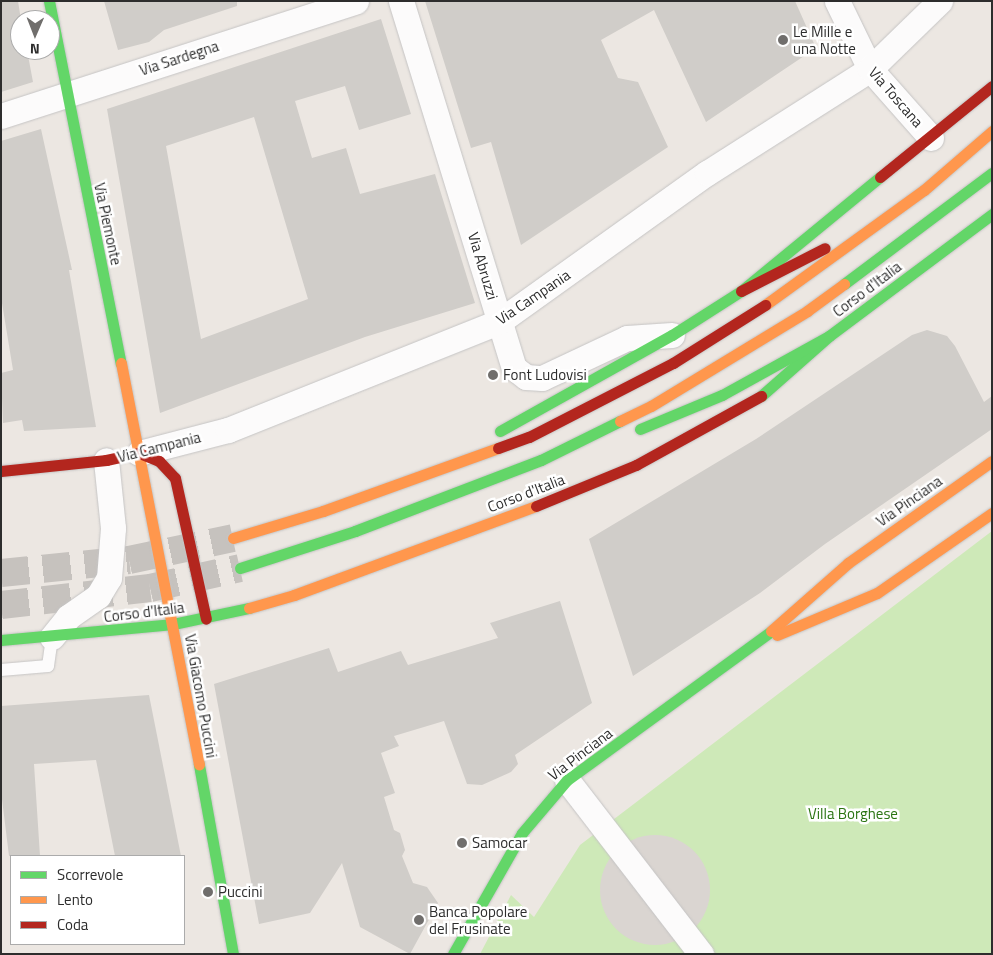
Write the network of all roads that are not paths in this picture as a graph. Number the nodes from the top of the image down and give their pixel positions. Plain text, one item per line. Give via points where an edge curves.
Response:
1 (49, 1) edge
2 (356, 1) edge
3 (401, 1) edge
4 (837, 1) edge
5 (940, 1) edge
6 (870, 69) junction
7 (992, 86) edge
8 (66, 94) junction
9 (1, 116) edge
10 (992, 131) edge
11 (931, 138) junction
12 (992, 174) edge
13 (992, 214) edge
14 (886, 217) junction
15 (741, 291) junction
16 (500, 322) junction
17 (672, 335) junction
18 (829, 336) junction
19 (627, 434) dead end
20 (602, 444) dead end
21 (139, 453) junction
22 (106, 460) junction
23 (541, 460) junction
24 (992, 461) edge
25 (1, 471) edge
26 (423, 475) junction
27 (992, 513) edge
28 (232, 538) tunnel mouth
29 (240, 568) tunnel mouth
30 (206, 619) junction
31 (173, 624) junction
32 (52, 637) junction
33 (1, 640) edge
34 (755, 645) junction
35 (1, 670) edge
36 (567, 780) junction
37 (693, 945) edge
38 (233, 954) edge
39 (453, 954) edge

1 - 8 main road, Via Piemonte
2 - 8 street, Via Sardegna
3 - 16 street, Via Abruzzi
4 - 6 street, Via Toscana
5 - 6 street, Via Campania
6 - 11 street, Via Toscana
6 - 16 street, Via Campania via 707,173
7 - 11 main road
8 - 9 street, Via Sardegna
8 - 21 main road, Via Piemonte
10 - 14 main road via 924,190
11 - 15 main road
12 - 23 main road, Corso d'Italia via 764,340 687,387
13 - 18 main road, Corso d'Italia
14 - 15 main road
14 - 26 main road via 788,291 673,363 529,436
15 - 17 main road
16 - 17 street, Via Abruzzi via 512,363 517,371 531,378 548,376 627,338
16 - 21 street, Via Campania via 228,430
17 - 26 main road
18 - 19 main road via 722,395
18 - 30 main road, Corso d'Italia via 762,396 636,465 552,500 294,595
20 - 23 main road
21 - 22 main road, Via Campania
21 - 30 main road, Via Giacomo Puccini via 159,461 175,478
21 - 31 main road, Via Giacomo Puccini via 148,512
22 - 25 main road, Via Campania
22 - 32 street via 113,528 110,578 98,596 68,617
23 - 29 main road, Corso d'Italia via 355,532
24 - 34 main road, Via Pinciana via 848,563
26 - 28 main road via 323,511
27 - 34 main road, Via Pinciana via 877,593
30 - 31 main road, Corso d'Italia
31 - 32 main road, Corso d'Italia
31 - 38 main road, Via Giacomo Puccini
32 - 33 main road, Corso d'Italia
32 - 35 lane via 48,666
34 - 36 main road, Via Pinciana
36 - 37 street
36 - 39 main road, Via Pinciana via 522,833

